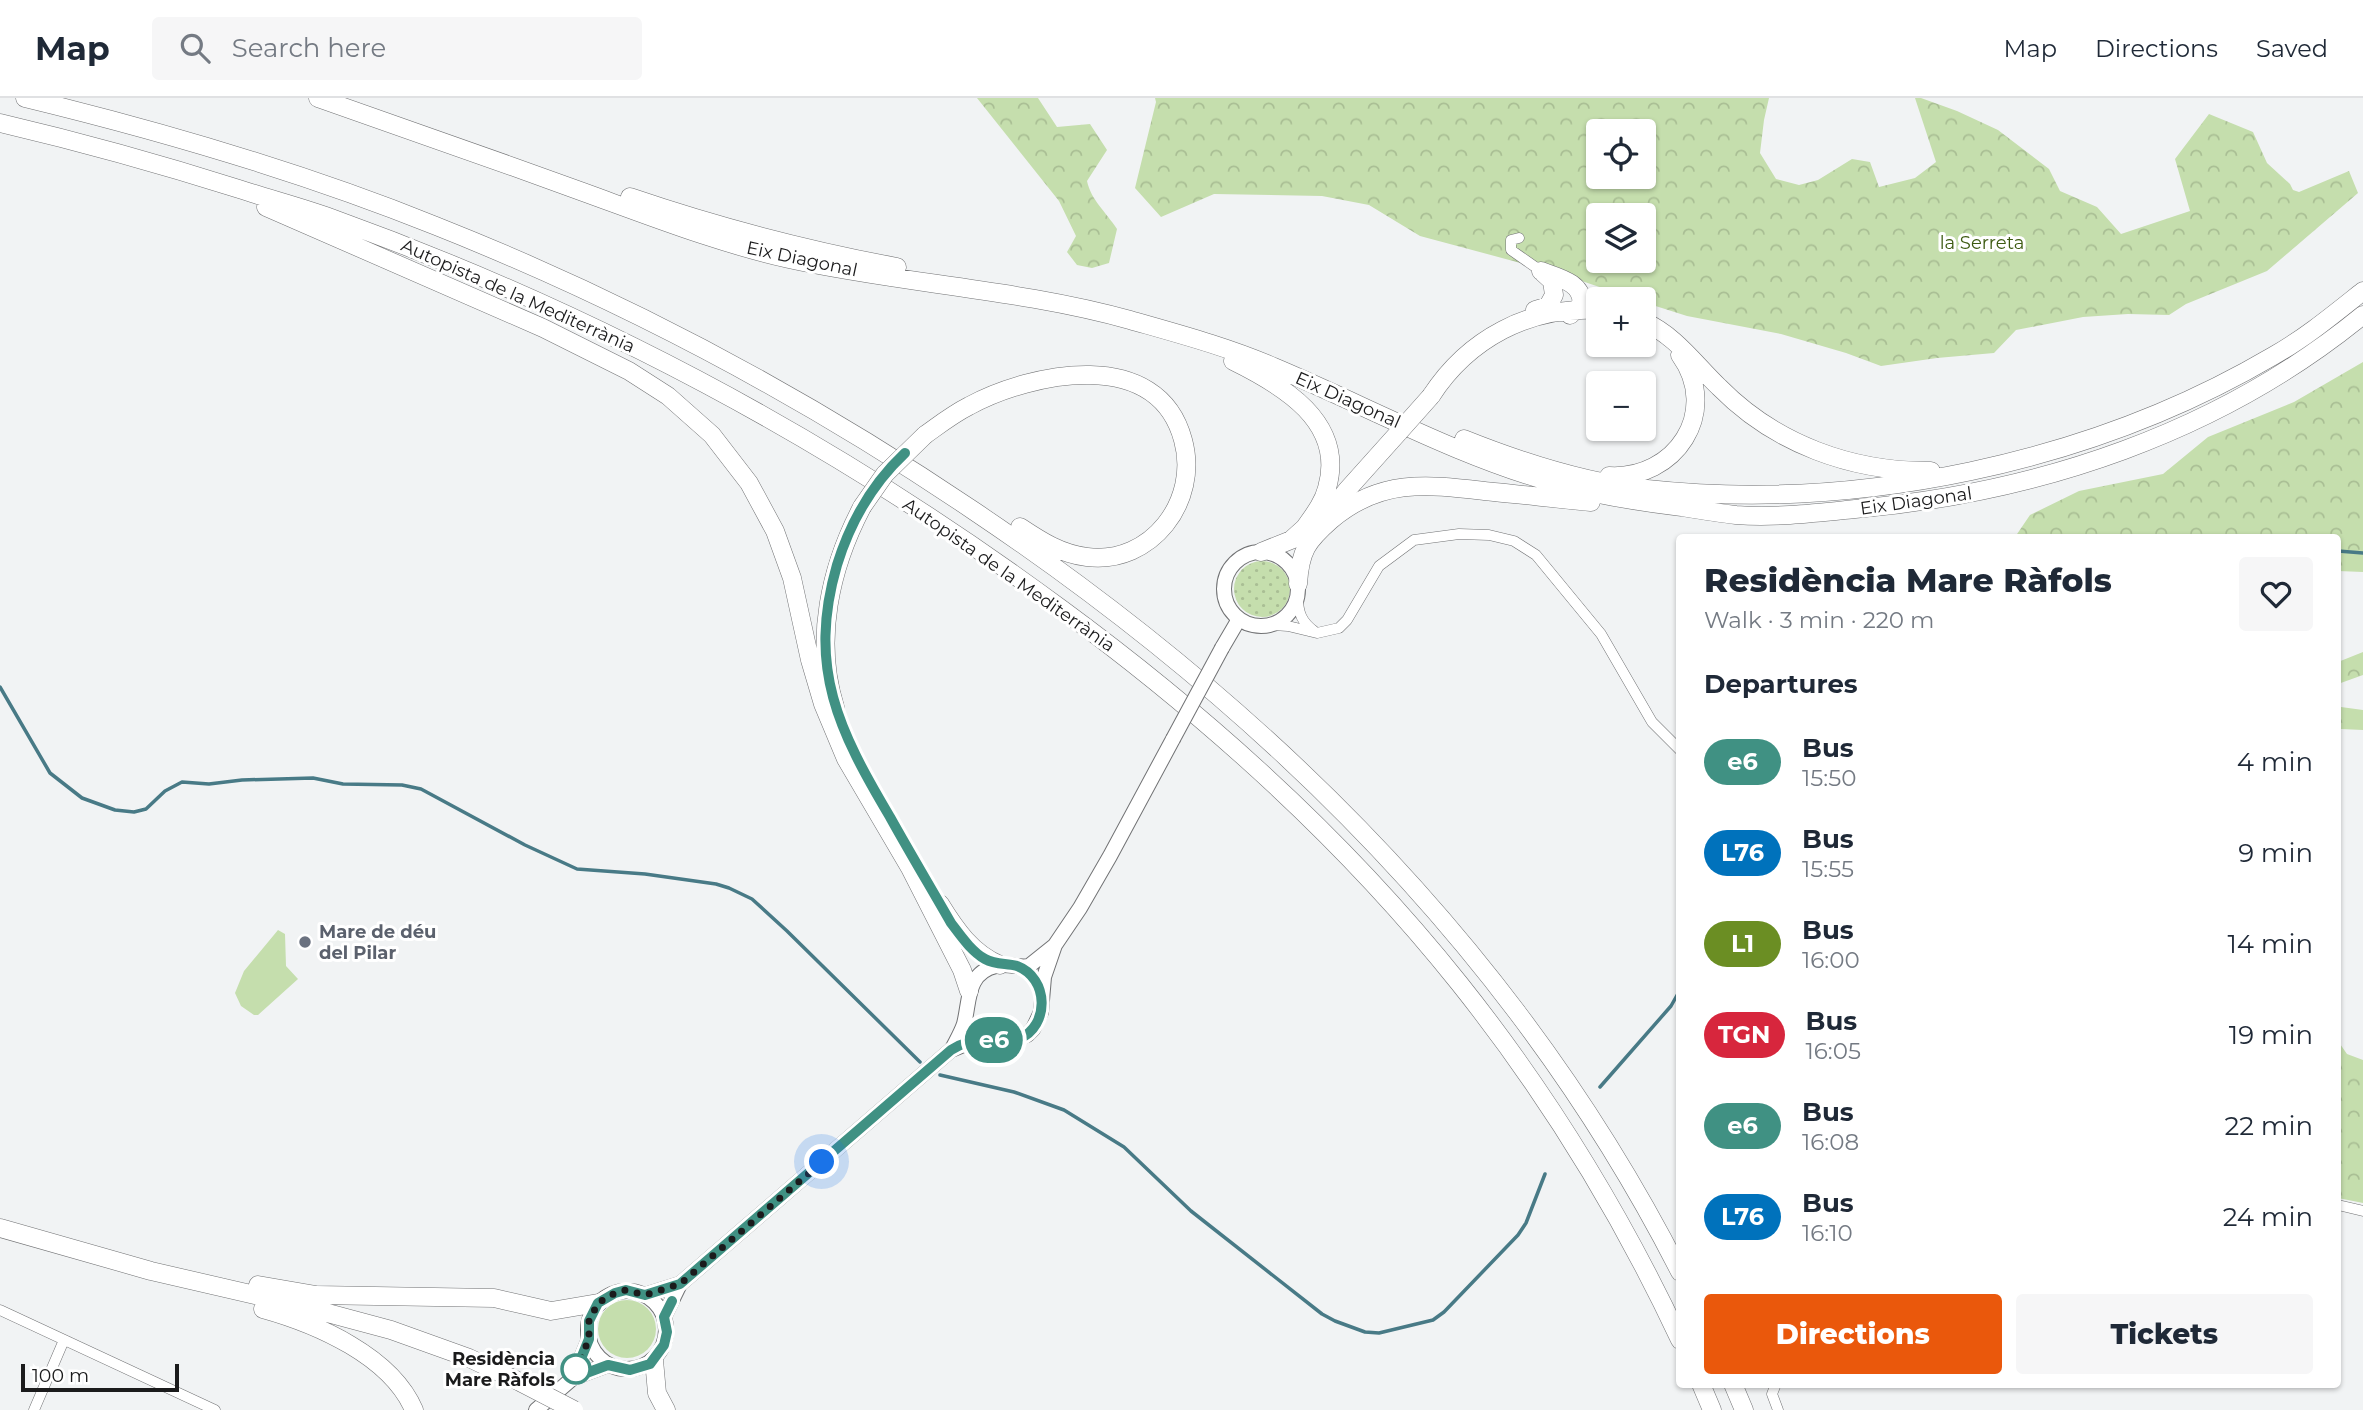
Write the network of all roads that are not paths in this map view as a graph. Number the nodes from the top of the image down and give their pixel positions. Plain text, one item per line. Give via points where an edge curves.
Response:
1 (25, 98) edge
2 (318, 98) edge
3 (354, 98) edge
4 (0, 123) edge
5 (243, 190) junction
6 (1519, 238) dead end
7 (1541, 271) junction
8 (1574, 285) junction
9 (2363, 291) edge
10 (1586, 292) edge
11 (1578, 309) junction
12 (1586, 309) edge
13 (2363, 315) edge
14 (1586, 320) edge
15 (1656, 328) edge
16 (1170, 331) junction
17 (675, 334) junction
18 (1499, 336) junction
19 (1656, 336) edge
20 (2025, 457) junction
21 (1536, 463) junction
22 (1733, 515) junction
23 (1308, 533) junction
24 (1261, 552) junction
25 (1298, 591) junction
26 (1239, 619) junction
27 (1273, 625) junction
28 (1317, 633) junction
29 (1676, 746) edge
30 (1055, 945) junction
31 (1009, 966) junction
32 (1041, 993) junction
33 (968, 999) junction
34 (992, 1040) junction
35 (951, 1050) junction
36 (2341, 1206) edge
37 (2363, 1211) edge
38 (0, 1228) edge
39 (1676, 1265) edge
40 (151, 1271) junction
41 (176, 1278) junction
42 (680, 1284) junction
43 (645, 1295) junction
44 (598, 1303) junction
45 (0, 1310) edge
46 (664, 1317) junction
47 (1676, 1332) edge
48 (589, 1339) junction
49 (64, 1340) junction
50 (654, 1360) junction
51 (608, 1365) junction
52 (573, 1378) junction
53 (1703, 1388) edge
54 (1735, 1388) edge
55 (1774, 1388) edge
56 (34, 1410) edge
57 (215, 1410) edge
58 (414, 1410) edge
59 (536, 1410) edge
60 (575, 1410) edge
61 (666, 1410) edge
62 (1712, 1410) edge
63 (1744, 1410) edge
64 (1778, 1410) edge

1 - 17 highway, Autopista de la Mediterrània via 230,153 369,200 531,265
2 - 16 highway, Eix Diagonal via 712,239 870,274 1056,302
3 - 21 highway, Eix Diagonal via 676,213 788,245 1138,310 1255,351 1480,445
4 - 5 highway, Autopista de la Mediterrània
5 - 33 highway via 270,209 508,312 629,371 668,396 712,435 766,512 792,578 810,660 839,743 962,970
5 - 47 highway, Autopista de la Mediterrània via 324,215 460,268 606,332 713,387 942,524 1156,681 1321,831 1461,985 1571,1143
6 - 7 street via 1511,240 1511,250
7 - 8 highway
7 - 18 highway via 1553,285 1551,303 1522,314
8 - 10 highway
8 - 11 highway via 1582,296
9 - 20 highway, Eix Diagonal via 2274,356 2204,392 2116,429
11 - 12 highway
11 - 18 highway
13 - 22 highway, Eix Diagonal via 2261,385 2199,418 2121,452 2049,475 1935,501
14 - 18 highway
15 - 20 highway via 1753,417 1831,457 1922,471
16 - 22 highway, Eix Diagonal via 1274,367 1445,444 1530,476 1604,496
16 - 23 highway via 1274,383 1298,400 1319,425 1329,450 1329,476
17 - 31 highway, bridge via 809,396 921,462 1042,542 1072,555 1121,555 1150,541 1172,517 1185,488 1186,456 1174,418 1152,392 1119,378 1080,375 1004,390 968,406 925,435 885,474 844,545 827,606 827,662 833,700 850,747 951,923 985,959
17 - 39 highway, Autopista de la Mediterrània via 861,438 1018,541 1189,670 1297,766 1391,861 1503,993 1595,1125
18 - 23 highway, bridge via 1462,360
19 - 21 highway via 1677,352 1693,381 1694,414 1676,450 1654,469 1625,475
20 - 21 highway, Eix Diagonal via 1886,487 1728,496 1645,489
22 - 23 highway via 1421,485 1364,497
23 - 24 highway
23 - 25 highway
24 - 25 street via 1290,565
24 - 26 street via 1244,556 1226,578 1225,598
25 - 27 street via 1289,614
25 - 28 street via 1302,619
26 - 27 street via 1252,625
26 - 30 street, bridge via 1110,856
27 - 28 street
28 - 29 street via 1342,625 1378,566 1414,540 1459,534 1514,541 1536,555 1601,634 1652,722
30 - 31 street via 1033,963
30 - 32 street
31 - 32 street via 1030,976
31 - 33 street via 982,972
32 - 34 street via 1041,1012 1034,1029 1018,1039
33 - 34 street via 971,1021
33 - 35 street
34 - 35 street via 968,1041
35 - 42 street
36 - 37 street
38 - 40 highway
40 - 41 highway
40 - 58 highway via 176,1284 300,1319 382,1366 398,1382
41 - 44 highway via 206,1276 316,1295 494,1298 551,1311
41 - 60 highway, bridge via 391,1330 469,1358
42 - 43 street
42 - 46 street
43 - 44 street via 626,1290
43 - 46 street
44 - 48 street via 589,1321
45 - 49 street
46 - 50 street via 666,1338
48 - 51 street via 593,1351
48 - 52 street
49 - 56 street
49 - 57 street
50 - 51 street via 630,1370
50 - 61 highway via 657,1393
51 - 52 street
52 - 59 street
53 - 62 highway
54 - 63 highway
55 - 64 street

